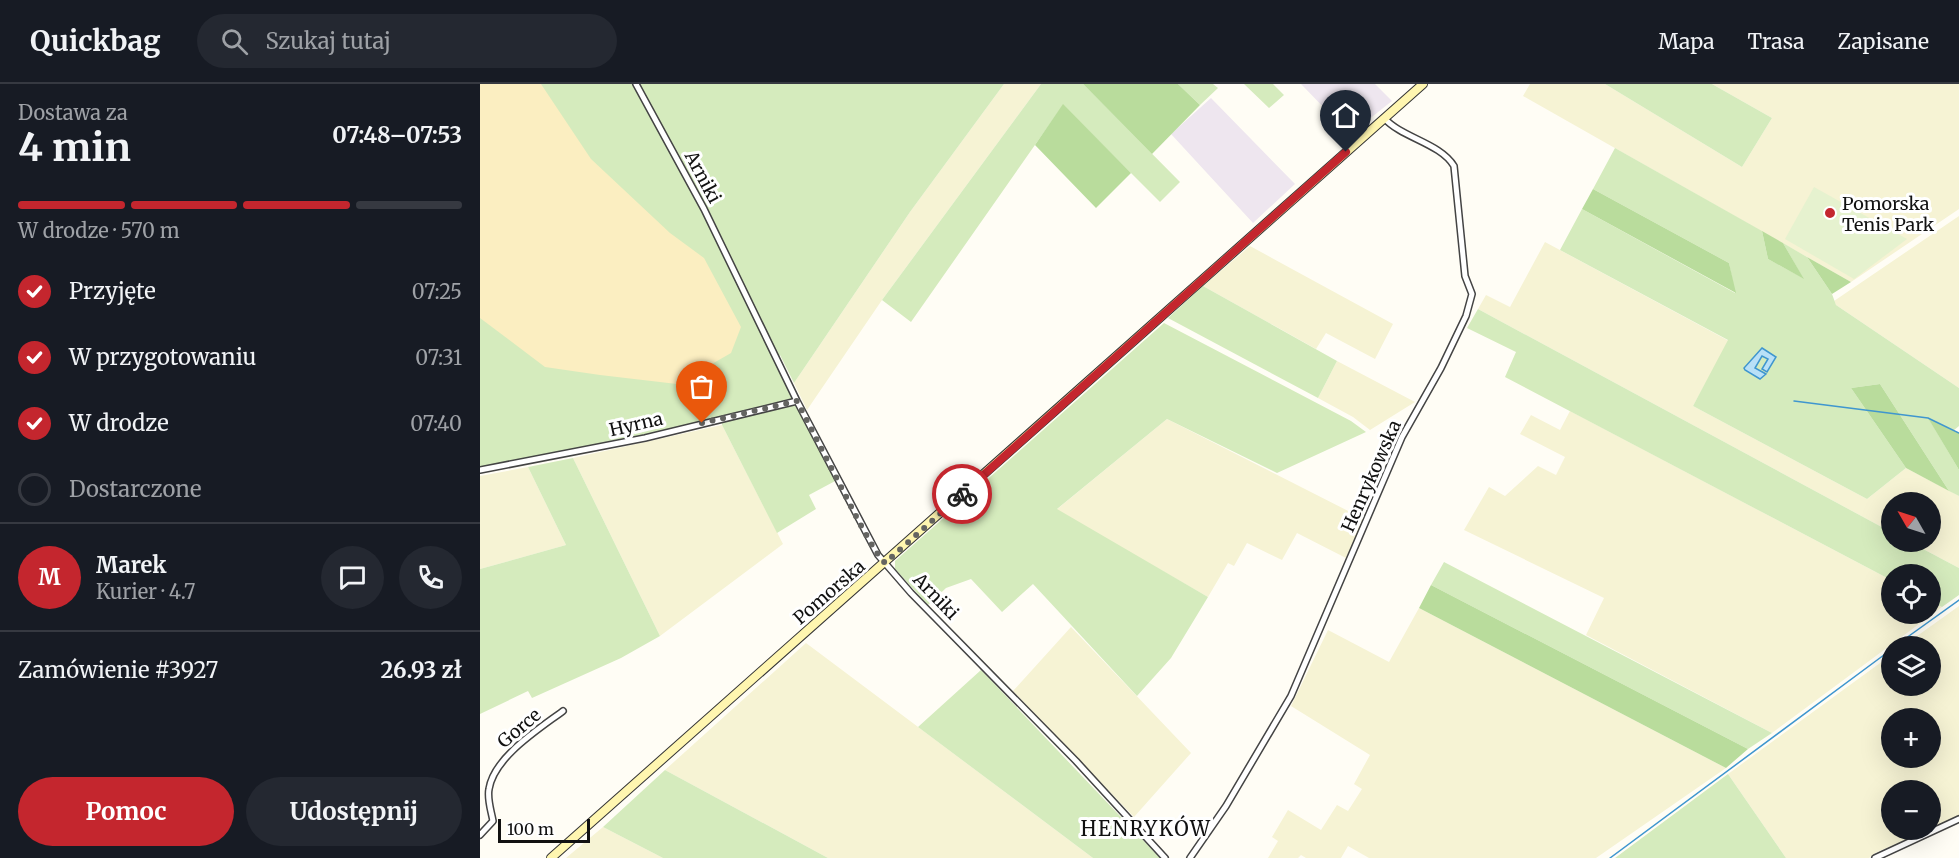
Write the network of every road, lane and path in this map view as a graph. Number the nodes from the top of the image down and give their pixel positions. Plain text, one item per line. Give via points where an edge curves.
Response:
1 (636, 84) edge
2 (1423, 84) edge
3 (1384, 118) junction
4 (797, 401) junction
5 (480, 470) edge
6 (885, 563) junction
7 (563, 711) dead end
8 (1959, 819) edge
9 (480, 835) edge
10 (551, 858) edge
11 (1164, 858) edge
12 (1190, 858) edge
13 (1875, 858) edge

1 - 4 street, Arniki via 704,209
2 - 3 street, Pomorska
3 - 6 street, Pomorska
3 - 12 street, Henrykowska via 1454,165 1465,276 1472,298 1441,368 1402,437 1291,696 1226,806
4 - 5 street, Hyrna via 645,438
4 - 6 street, Arniki via 859,522
6 - 10 street, Pomorska
6 - 11 street, Arniki
7 - 9 street, Gorce via 498,766 489,791 493,822
8 - 13 street

